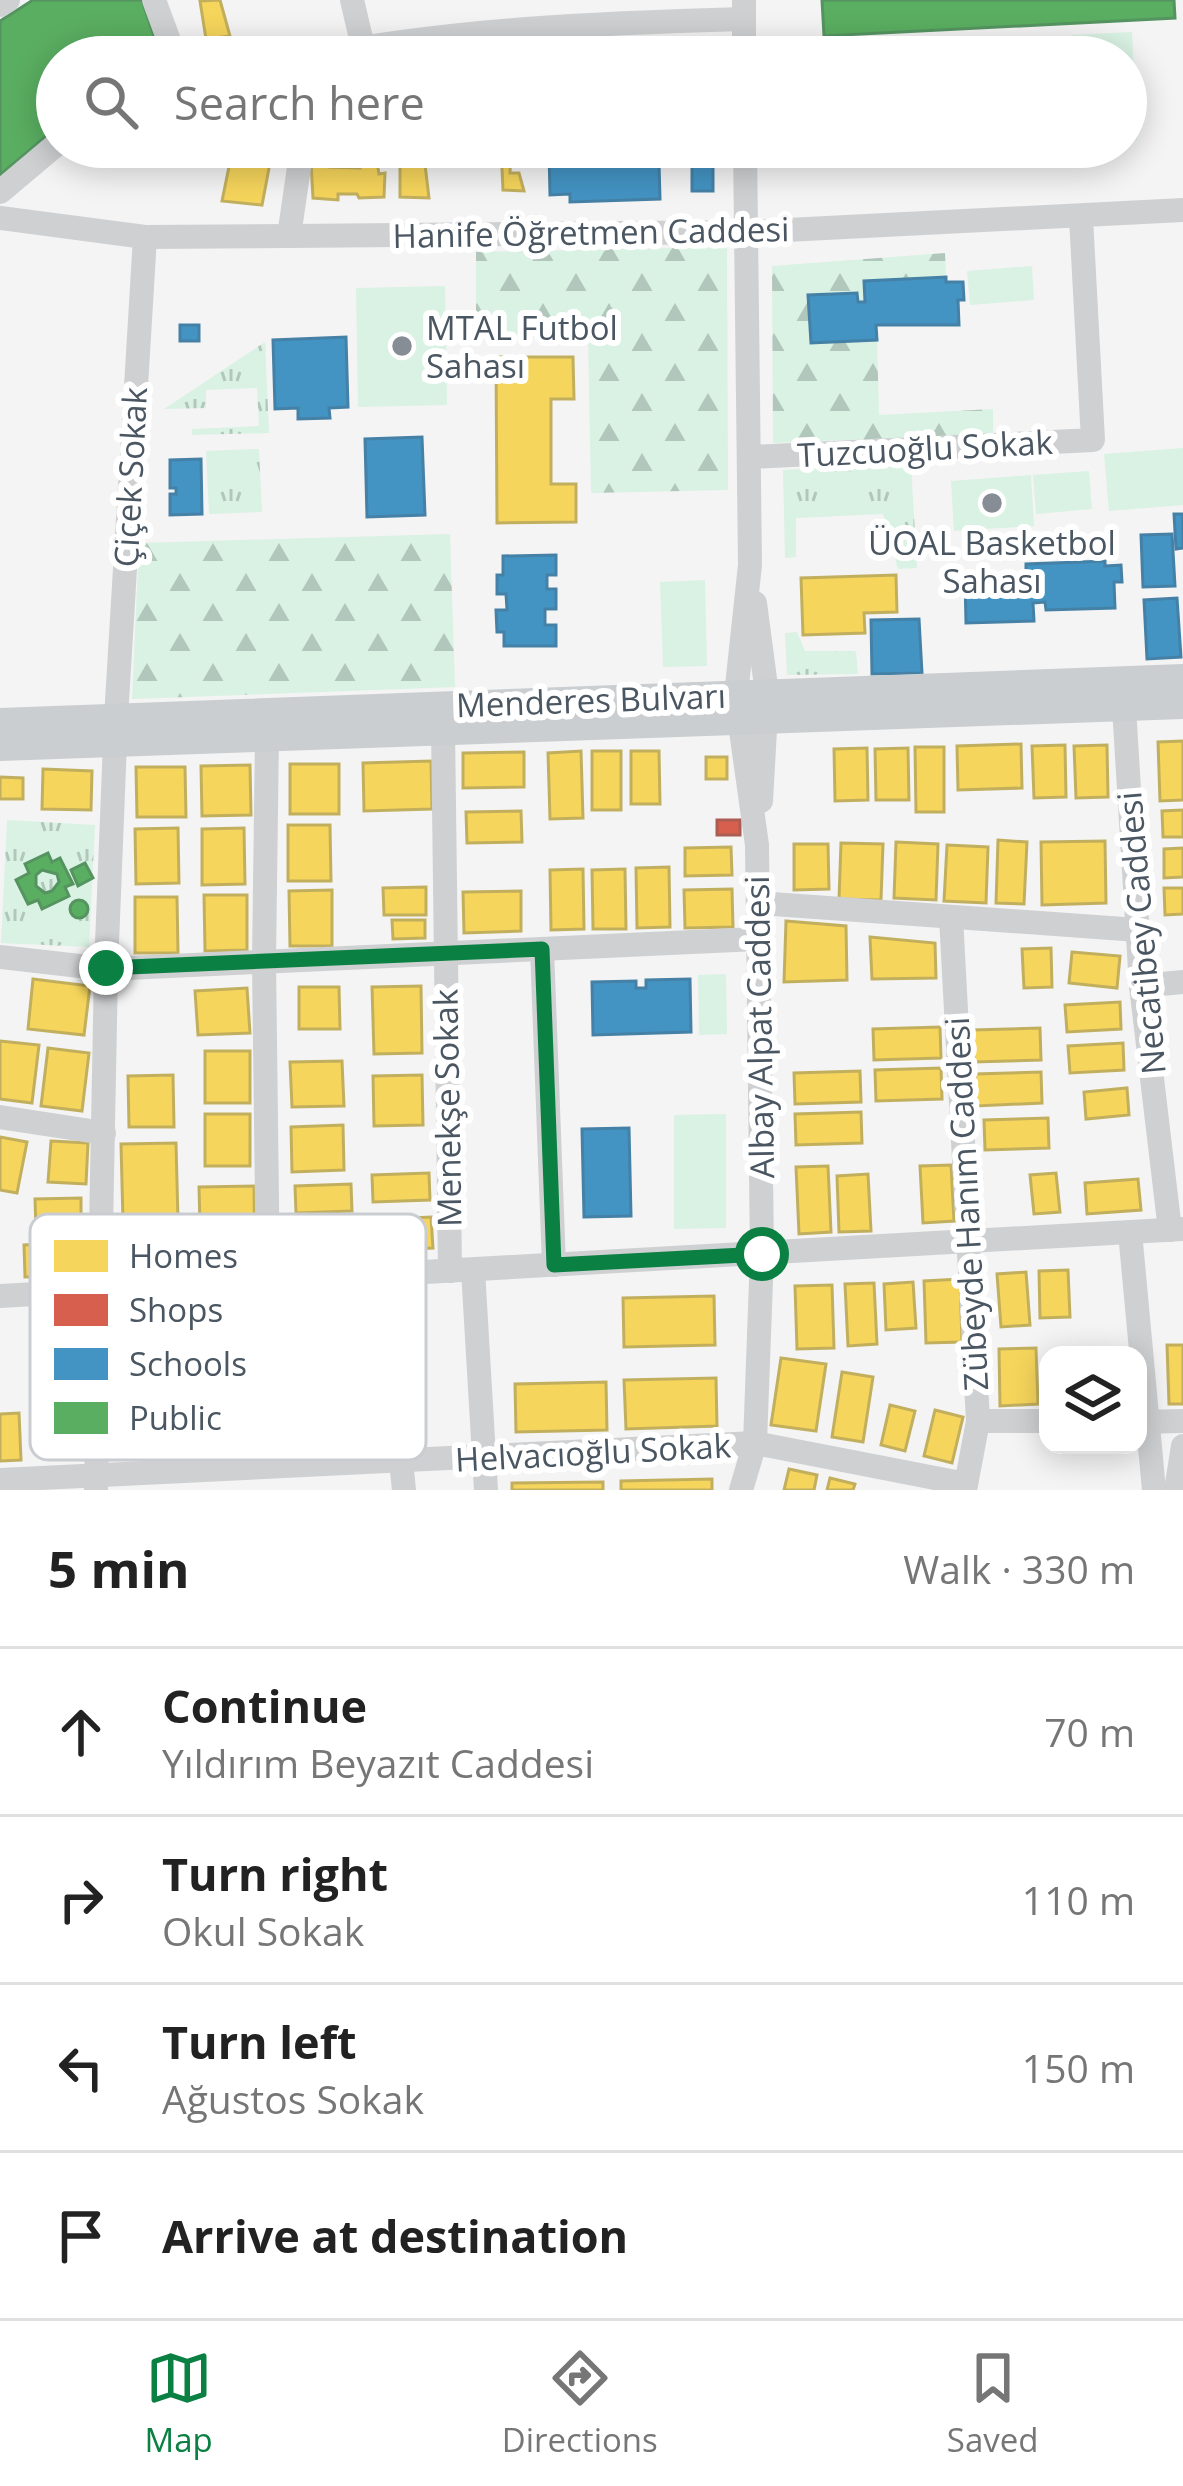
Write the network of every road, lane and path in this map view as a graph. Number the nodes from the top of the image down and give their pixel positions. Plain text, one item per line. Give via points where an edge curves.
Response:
1 (8, 0) edge
2 (154, 0) edge
3 (352, 0) edge
4 (0, 5) edge
5 (744, 9) edge
6 (167, 36) edge
7 (360, 36) edge
8 (456, 36) edge
9 (36, 162) edge
10 (299, 168) edge
11 (746, 168) edge
12 (0, 192) edge
13 (1183, 210) edge
14 (0, 218) edge
15 (1081, 218) junction
16 (747, 232) junction
17 (145, 236) junction
18 (289, 236) junction
19 (750, 457) junction
20 (1183, 679) edge
21 (1183, 704) edge
22 (752, 706) junction
23 (1124, 707) junction
24 (0, 723) edge
25 (443, 728) junction
26 (115, 730) junction
27 (267, 735) junction
28 (0, 746) edge
29 (758, 903) junction
30 (951, 917) junction
31 (1138, 930) junction
32 (758, 939) junction
33 (542, 949) junction
34 (445, 953) junction
35 (0, 957) edge
36 (264, 961) junction
37 (106, 968) junction
38 (1183, 982) edge
39 (1141, 986) junction
40 (0, 1118) edge
41 (104, 1133) junction
42 (102, 1214) edge
43 (267, 1214) edge
44 (1176, 1229) edge
45 (1130, 1232) junction
46 (969, 1242) junction
47 (762, 1254) junction
48 (554, 1265) junction
49 (461, 1270) junction
50 (426, 1272) edge
51 (30, 1294) edge
52 (0, 1296) edge
53 (1137, 1346) edge
54 (978, 1420) junction
55 (1039, 1421) edge
56 (1183, 1421) edge
57 (1147, 1422) edge
58 (755, 1444) junction
59 (1183, 1446) edge
60 (1147, 1450) edge
61 (485, 1457) junction
62 (422, 1460) edge
63 (426, 1460) edge
64 (401, 1461) junction
65 (0, 1480) edge
66 (96, 1482) edge
67 (965, 1487) edge
68 (404, 1490) edge
69 (486, 1490) edge
70 (741, 1490) edge
71 (1154, 1490) edge
72 (1176, 1490) edge

1 - 4 street
2 - 6 street
3 - 7 street
5 - 8 street
9 - 12 street
10 - 18 street
11 - 16 street, Albay Alpat Caddesi
13 - 15 street, Hanife Öğretmen Caddesi
14 - 17 street, Hanife Öğretmen Caddesi
15 - 16 street, Hanife Öğretmen Caddesi
15 - 19 street, Tuzcuoğlu Sokak via 1093,440
16 - 18 street, Hanife Öğretmen Caddesi
16 - 19 street, Albay Alpat Caddesi
17 - 18 street, Hanife Öğretmen Caddesi
17 - 26 street, Çiçek Sokak
19 - 22 street, Albay Alpat Caddesi
20 - 22 main road, Menderes Bulvarı
21 - 23 main road, Menderes Bulvarı
22 - 23 main road, Menderes Bulvarı
22 - 25 main road, Menderes Bulvarı
22 - 26 main road, Menderes Bulvarı
22 - 29 street, Albay Alpat Caddesi
23 - 31 street, Necatibey Caddesi
24 - 26 main road, Menderes Bulvarı
25 - 27 main road, Menderes Bulvarı
25 - 34 street, Menekşe Sokak
26 - 27 main road, Menderes Bulvarı
26 - 28 main road, Menderes Bulvarı
26 - 37 street, Çiçek Sokak
27 - 36 street
29 - 30 street
29 - 32 street, Albay Alpat Caddesi
30 - 31 street
30 - 46 street, Zübeyde Hanım Caddesi
31 - 39 street, Necatibey Caddesi
32 - 33 street
32 - 47 street, Albay Alpat Caddesi
33 - 34 street
33 - 48 street
34 - 36 street
34 - 49 street, Menekşe Sokak
35 - 37 street
36 - 37 street
36 - 43 street
37 - 41 street, Çiçek Sokak
38 - 39 street
39 - 44 street, Necatibey Caddesi
40 - 41 street
41 - 42 street, Çiçek Sokak
44 - 45 street
45 - 46 street
45 - 53 street
46 - 47 street
46 - 54 street, Zübeyde Hanım Caddesi
47 - 48 street
47 - 58 street, Albay Alpat Caddesi
48 - 49 street
49 - 50 street
49 - 61 street, Menekşe Sokak
51 - 52 street
54 - 55 street
54 - 67 street, Zübeyde Hanım Caddesi
56 - 57 street
58 - 61 street, Helvacıoğlu Sokak
58 - 67 street, Helvacıoğlu Sokak
58 - 70 street, Albay Alpat Caddesi
59 - 72 street
60 - 71 street
61 - 63 street, Helvacıoğlu Sokak
61 - 69 street, Menekşe Sokak
62 - 64 street, Helvacıoğlu Sokak
64 - 66 street, Helvacıoğlu Sokak
64 - 68 street
65 - 66 street, Helvacıoğlu Sokak

